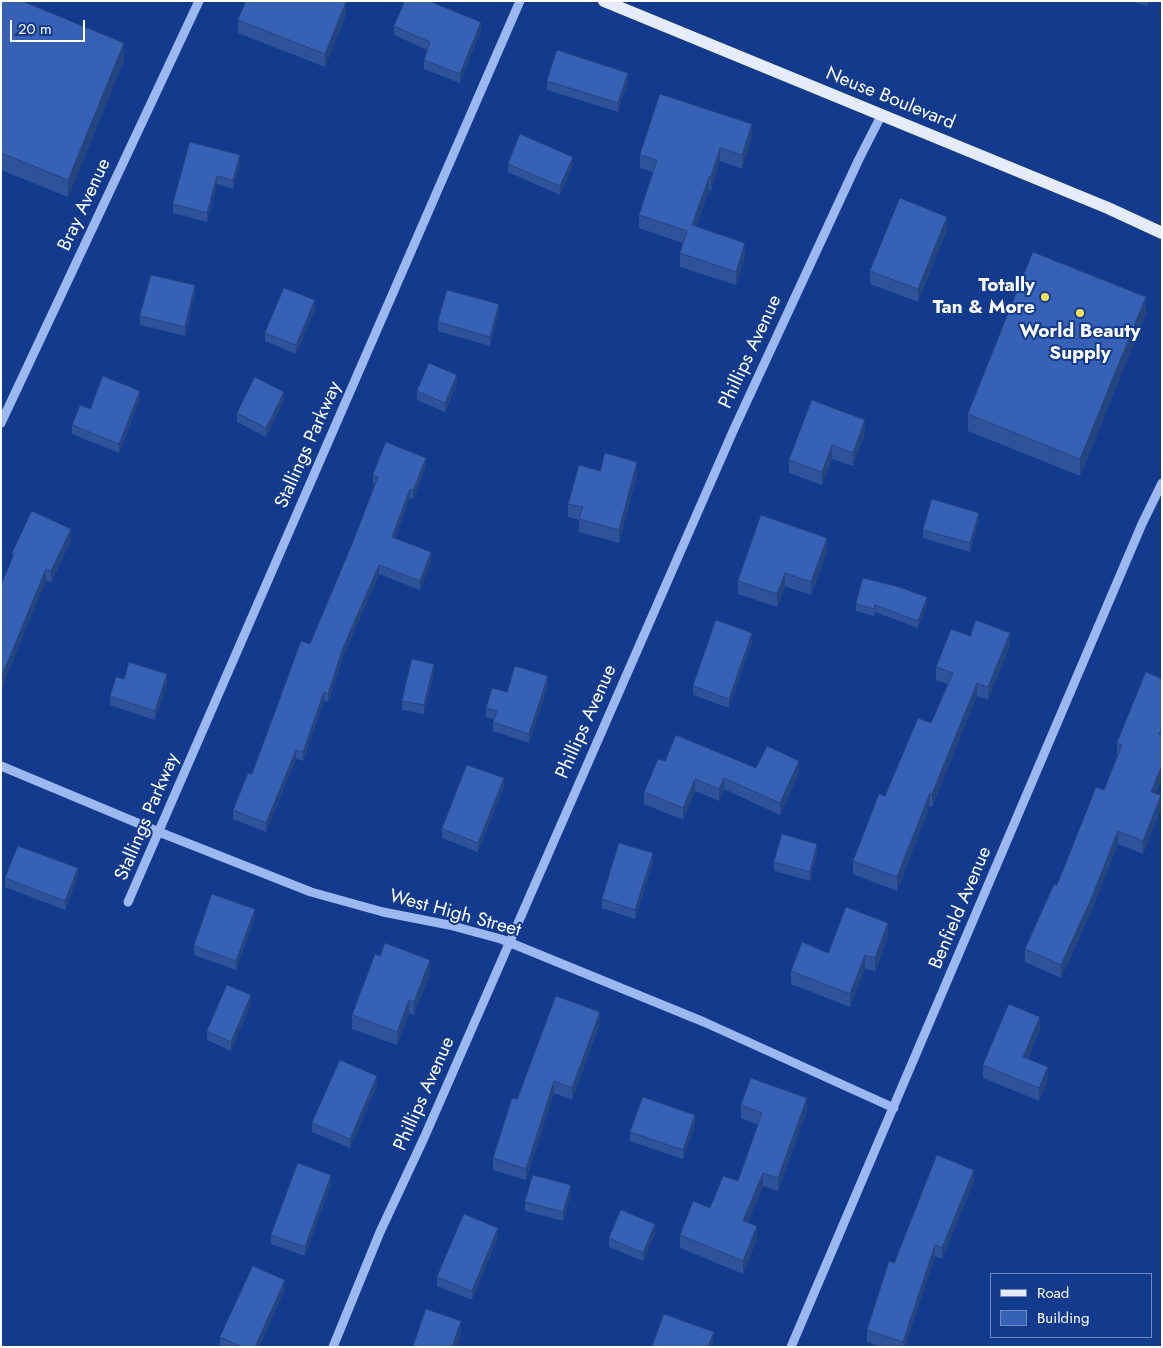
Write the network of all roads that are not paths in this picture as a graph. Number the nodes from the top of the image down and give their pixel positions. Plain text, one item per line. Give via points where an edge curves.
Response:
1 (199, 1) edge
2 (520, 1) edge
3 (604, 1) edge
4 (881, 116) junction
5 (1162, 233) edge
6 (1, 423) edge
7 (1162, 483) edge
8 (1, 766) edge
9 (159, 832) junction
10 (128, 902) dead end
11 (509, 942) junction
12 (894, 1108) junction
13 (333, 1347) edge
14 (791, 1347) edge

1 - 6 street, Bray Avenue
2 - 9 street, Stallings Parkway
3 - 4 main road, Neuse Boulevard
4 - 5 main road, Neuse Boulevard
4 - 11 street, Phillips Avenue via 730,438
7 - 12 street, Benfield Avenue
8 - 9 street, West High Street
9 - 10 street, Stallings Parkway
9 - 11 street, West High Street via 311,892
11 - 12 street, West High Street via 704,1022
11 - 13 street, Phillips Avenue via 380,1232
12 - 14 street, Benfield Avenue

